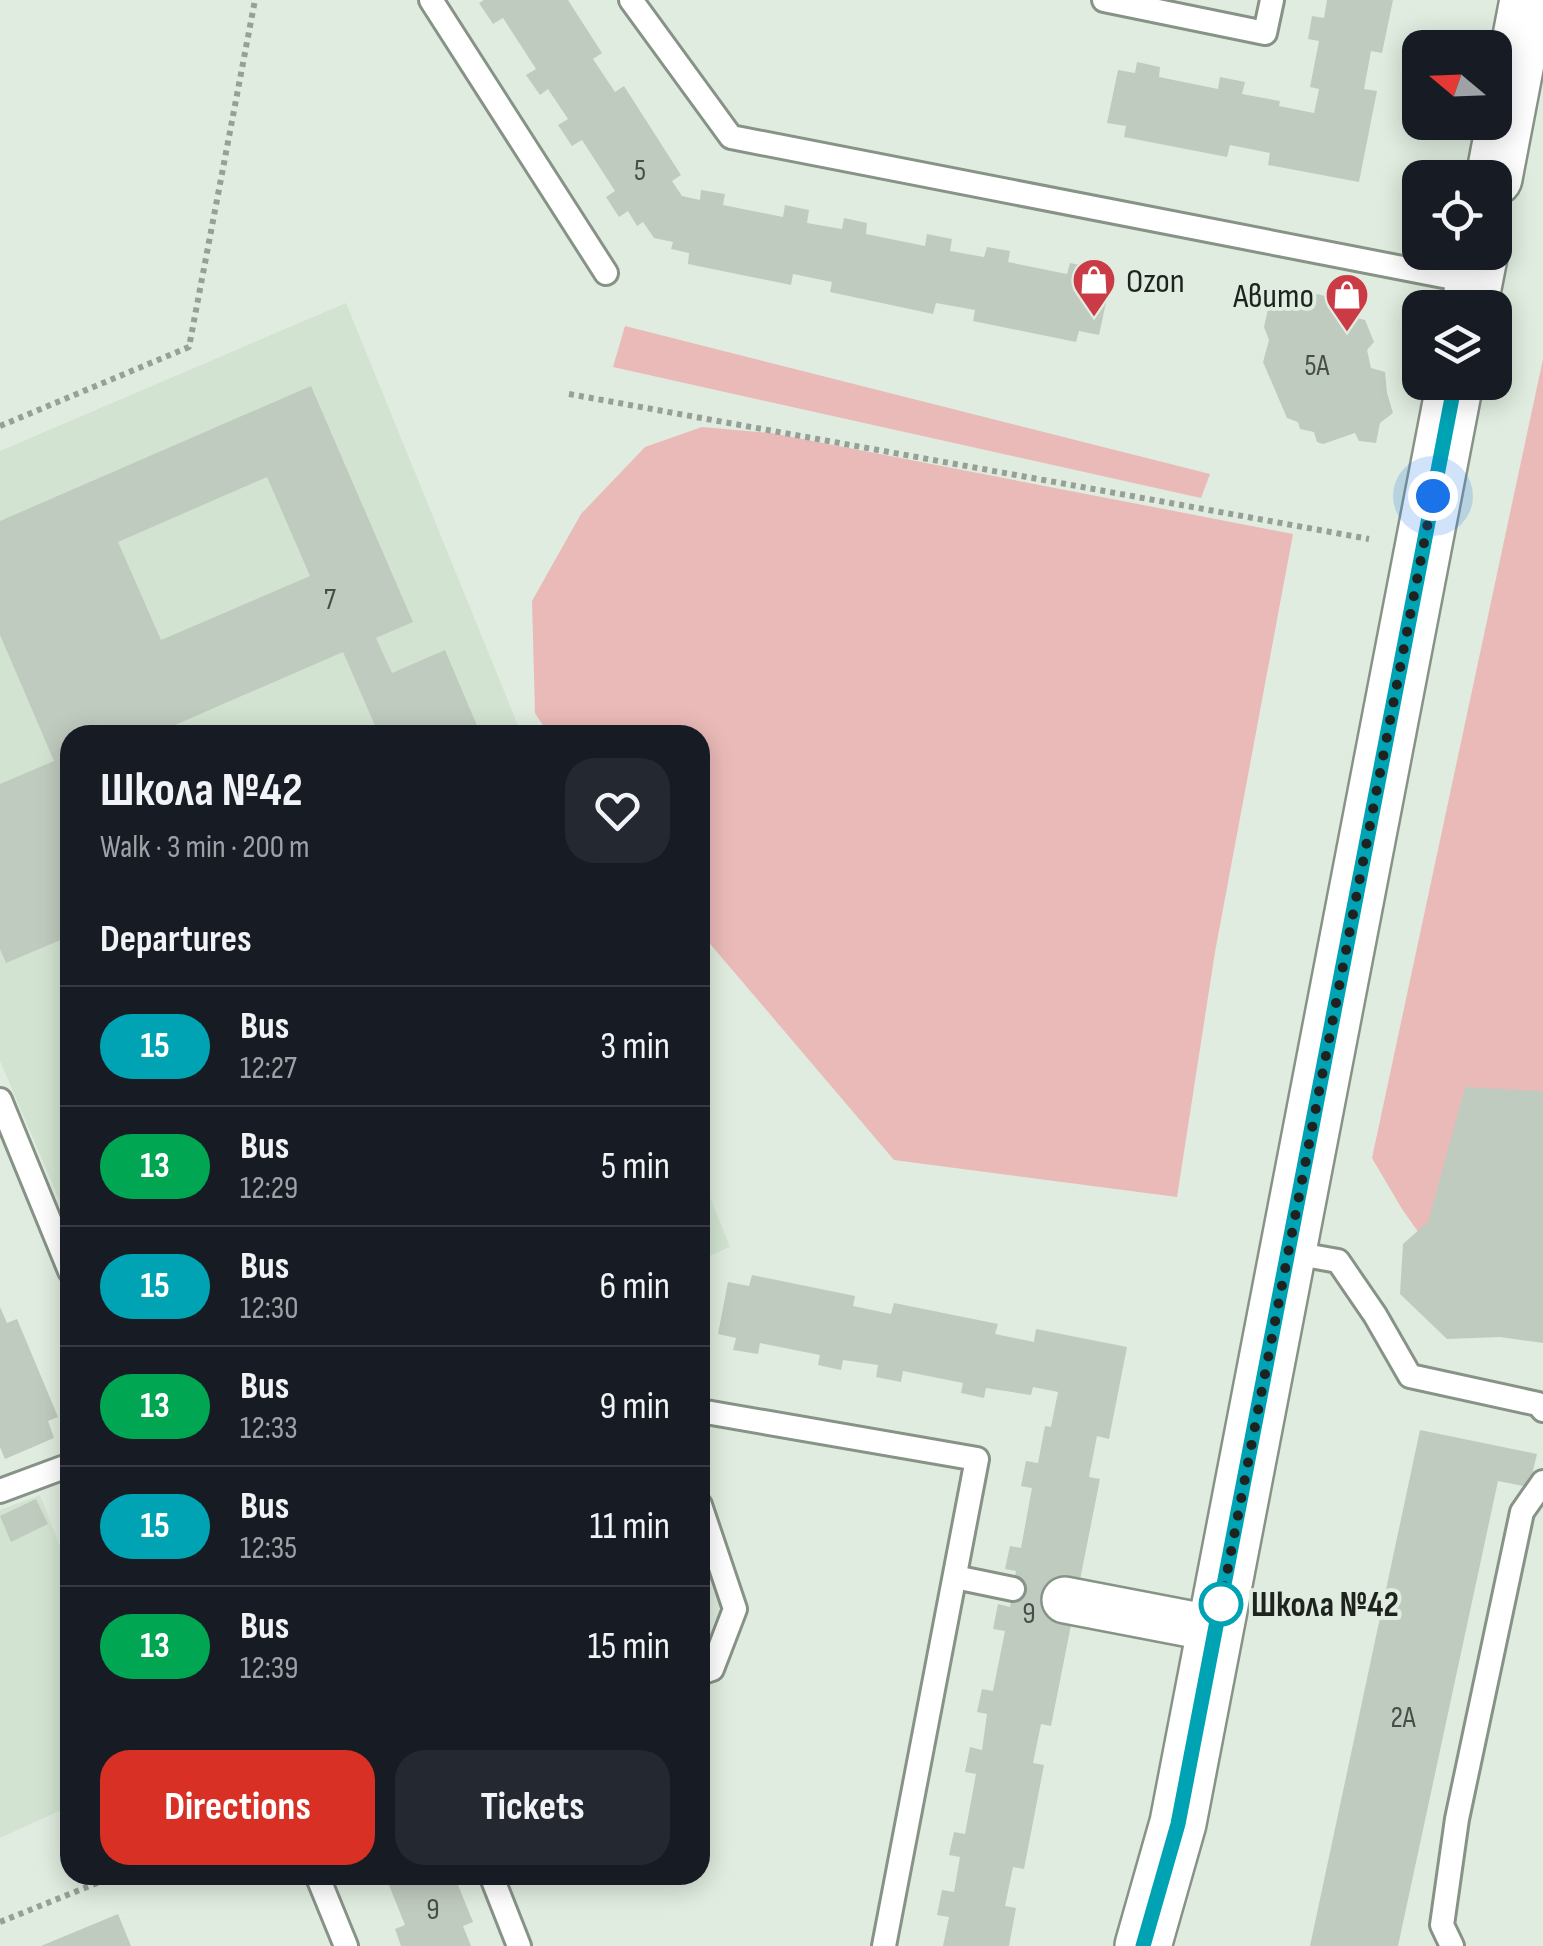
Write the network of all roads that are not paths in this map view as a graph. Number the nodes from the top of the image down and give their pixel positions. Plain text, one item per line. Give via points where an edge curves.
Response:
1 (632, 0) edge
2 (1104, 0) edge
3 (1272, 0) edge
4 (1528, 0) edge
5 (439, 3) edge
6 (1497, 160) edge
7 (606, 273) dead end
8 (1474, 281) edge
9 (1452, 400) edge
10 (0, 1100) edge
11 (60, 1247) edge
12 (1288, 1252) junction
13 (1543, 1410) edge
14 (710, 1413) edge
15 (60, 1469) edge
16 (1543, 1482) edge
17 (0, 1491) edge
18 (710, 1535) edge
19 (955, 1577) junction
20 (1013, 1589) dead end
21 (1065, 1600) dead end
22 (1216, 1629) junction
23 (710, 1669) edge
24 (321, 1885) edge
25 (495, 1885) edge
26 (346, 1946) edge
27 (519, 1946) edge
28 (884, 1946) edge
29 (1143, 1946) edge
30 (1452, 1946) edge

1 - 8 lane via 731,137
2 - 3 lane via 1266,33
4 - 6 street
5 - 7 lane
9 - 12 street
10 - 11 lane
12 - 13 lane via 1338,1261 1410,1376
12 - 22 street
14 - 19 lane via 977,1459
15 - 17 lane
16 - 30 lane via 1522,1512 1458,1819 1442,1926
18 - 23 lane via 735,1609
19 - 20 lane
19 - 28 lane
21 - 22 street
22 - 29 street via 1178,1824
24 - 26 lane
25 - 27 lane

